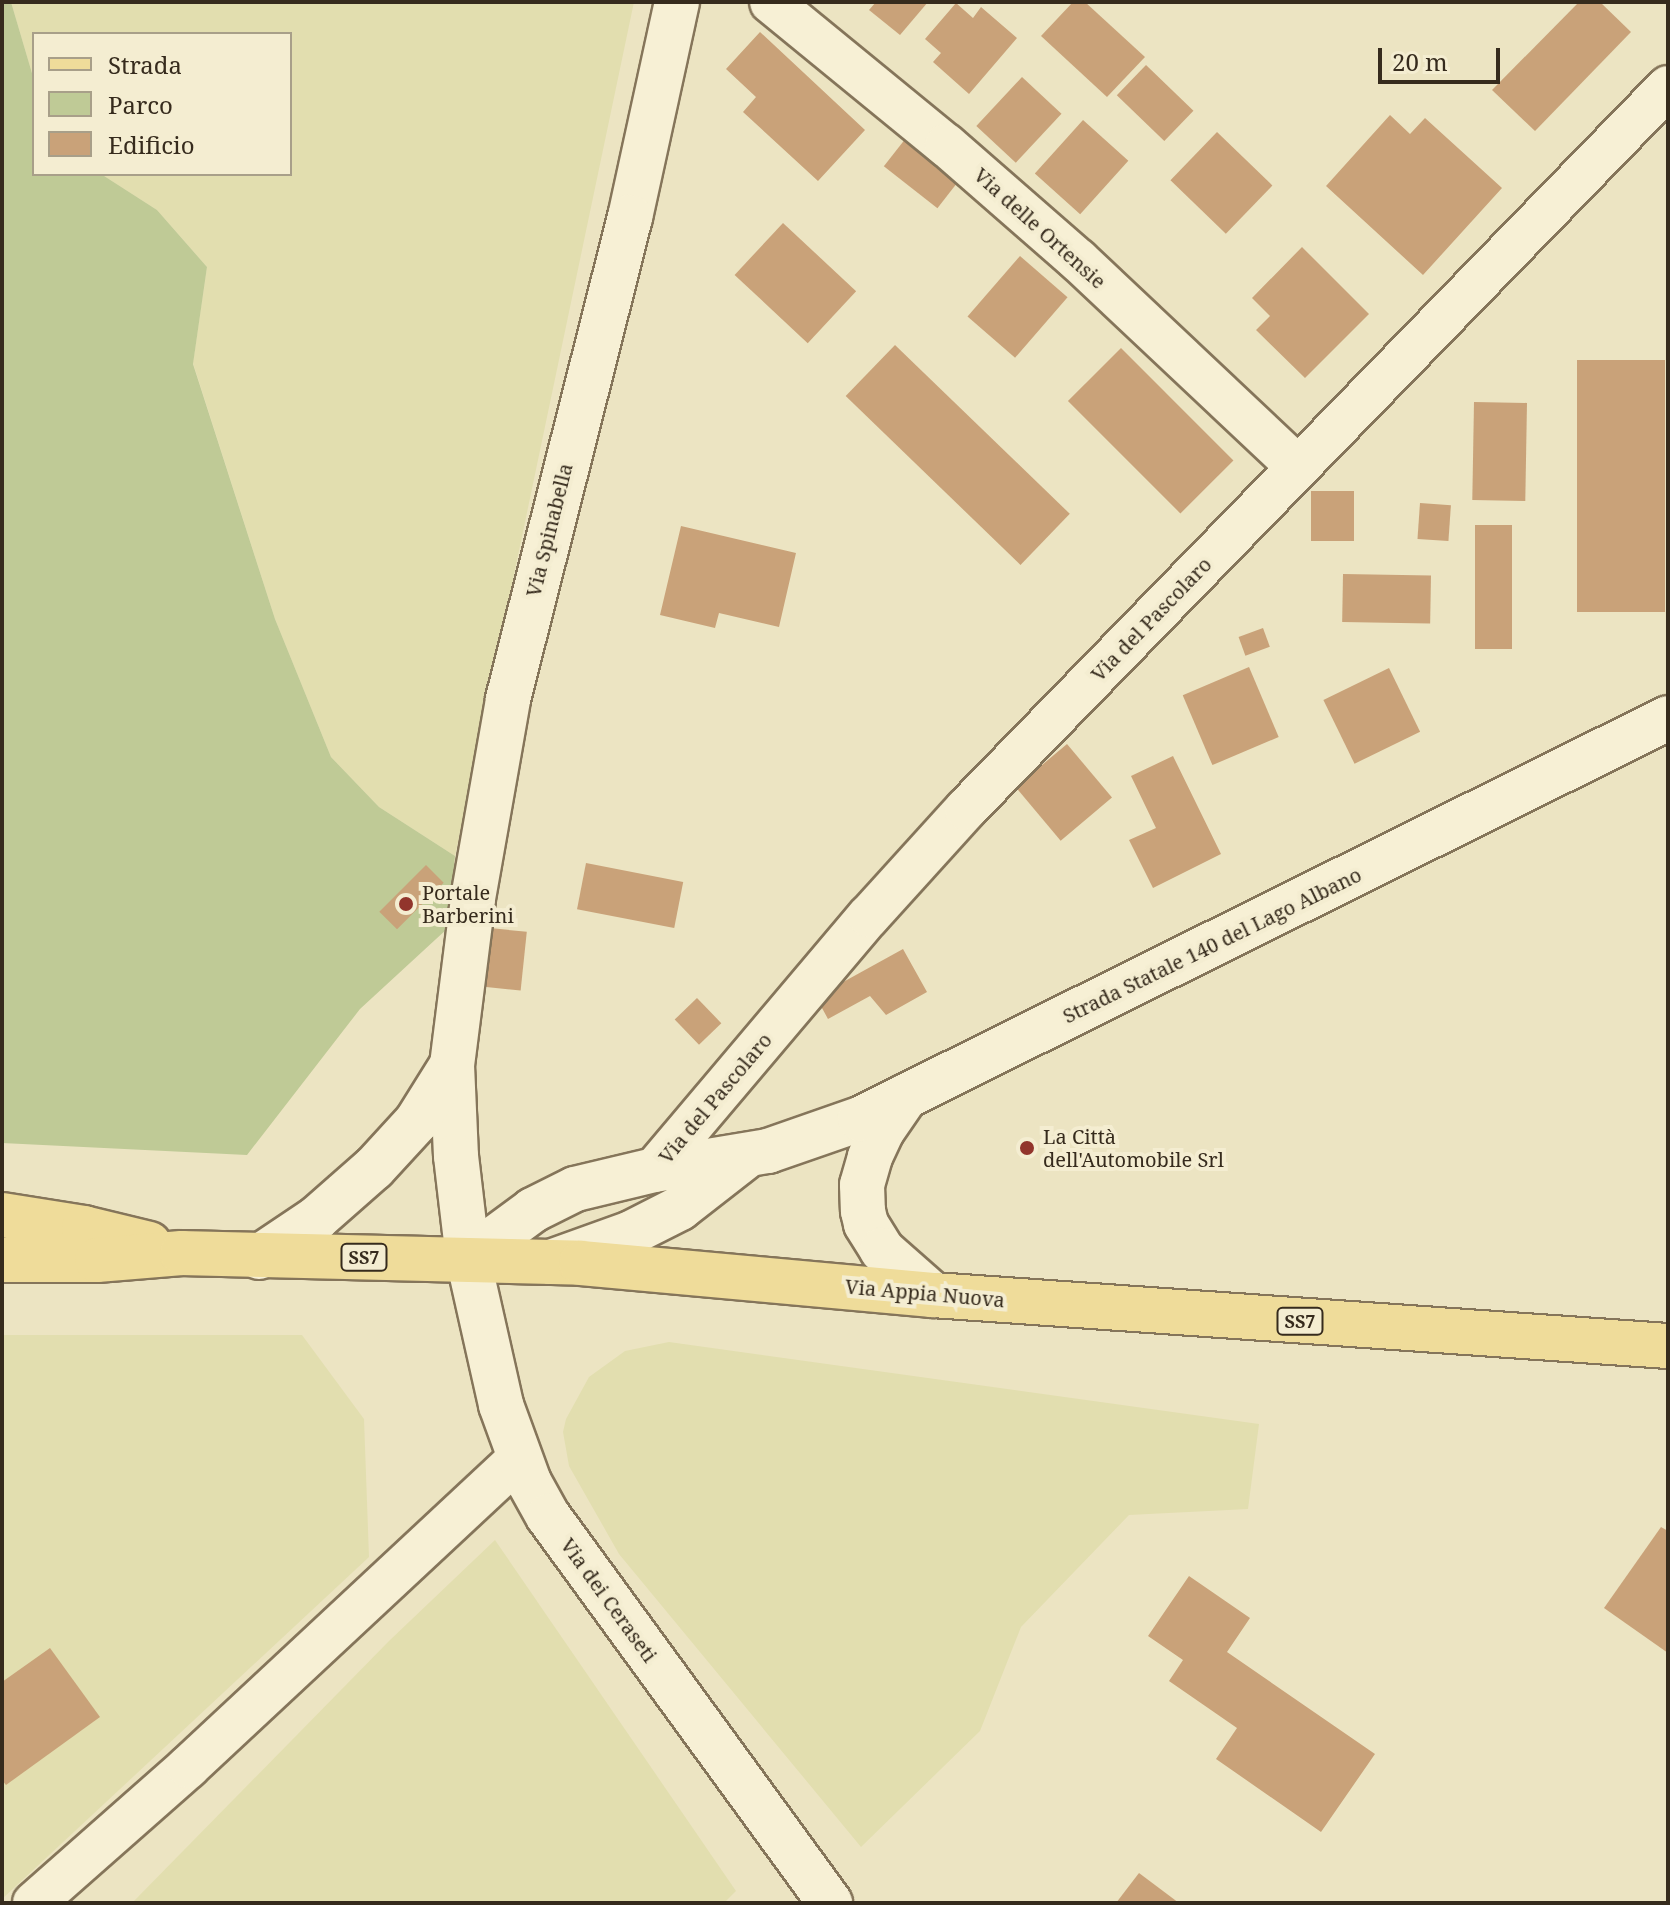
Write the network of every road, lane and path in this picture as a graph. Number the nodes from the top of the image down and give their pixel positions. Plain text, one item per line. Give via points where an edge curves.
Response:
1 (677, 2) edge
2 (771, 2) edge
3 (1668, 87) edge
4 (1298, 467) junction
5 (1668, 718) edge
6 (452, 1065) junction
7 (906, 1096) junction
8 (749, 1155) junction
9 (654, 1170) junction
10 (2, 1215) edge
11 (182, 1253) junction
12 (259, 1257) junction
13 (468, 1258) junction
14 (2, 1260) edge
15 (551, 1262) junction
16 (933, 1295) junction
17 (1668, 1346) edge
18 (518, 1459) junction
19 (34, 1903) edge
20 (830, 1903) edge

1 - 6 street, Via Spinabella via 630,217 508,700 473,899
2 - 4 street, Via delle Ortensie via 1078,260
3 - 4 street, Via del Pascolaro
4 - 9 street, Via del Pascolaro via 942,834
5 - 7 street, Strada Statale 140 del Lago Albano
6 - 12 street, Via Spinabella via 417,1121 374,1168 317,1218
6 - 13 street, Via Spinabella
7 - 8 street, Strada Statale 140 del Lago Albano via 820,1134
7 - 16 street via 870,1157 862,1185 863,1211 882,1250
8 - 9 street
8 - 15 street via 680,1208 631,1233
9 - 13 street via 597,1182 550,1200
10 - 11 main road, Via Appia Nuova / SS7 via 84,1228
11 - 12 main road, Via Appia Nuova / SS7
11 - 14 main road, Via Appia Nuova / SS7
12 - 13 main road, Via Appia Nuova / SS7
13 - 15 main road, Via Appia Nuova / SS7
13 - 18 street, Via dei Ceraseti
15 - 16 main road, Via Appia Nuova / SS7
16 - 17 main road, Via Appia Nuova / SS7
18 - 19 street
18 - 20 street, Via dei Ceraseti via 548,1516

